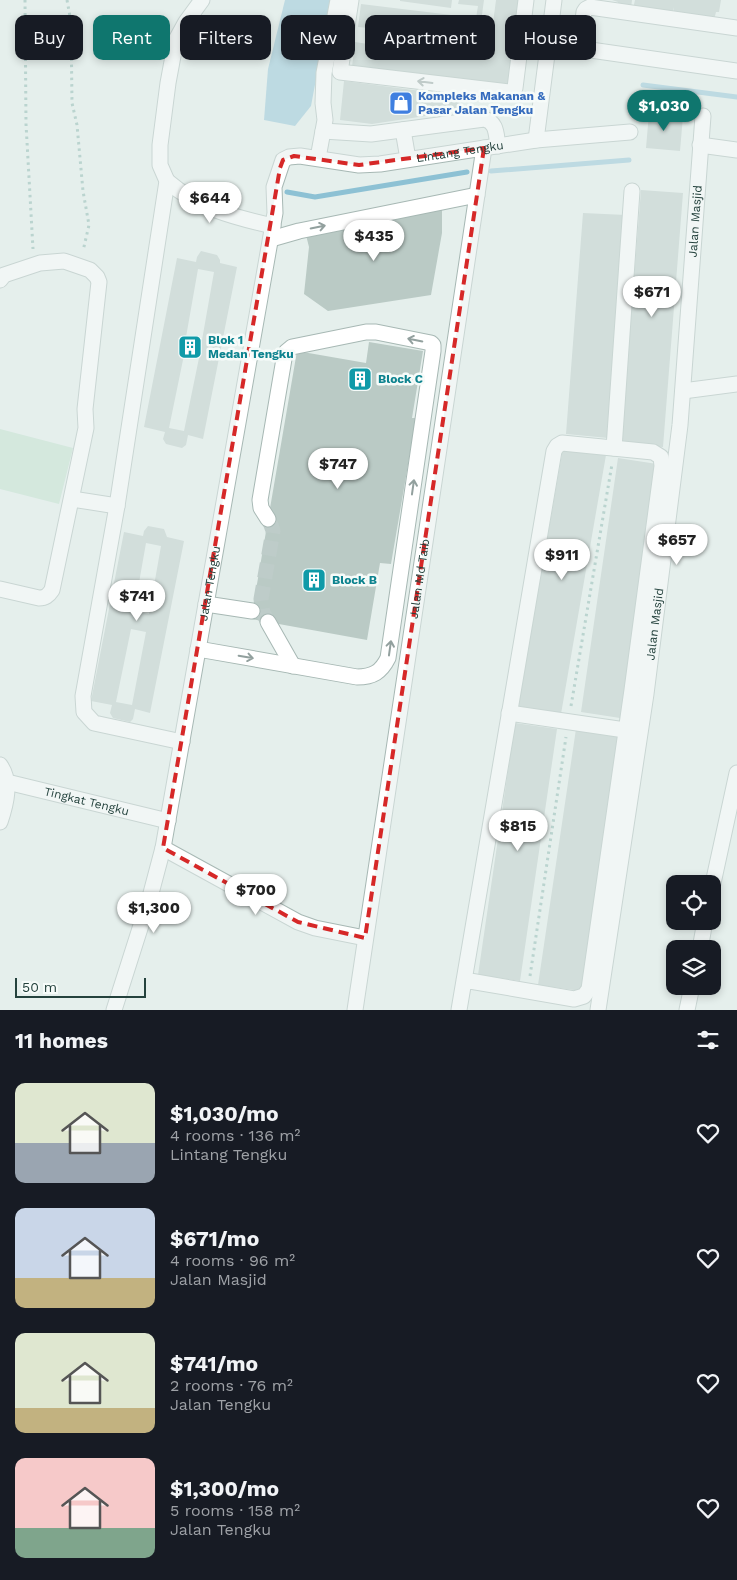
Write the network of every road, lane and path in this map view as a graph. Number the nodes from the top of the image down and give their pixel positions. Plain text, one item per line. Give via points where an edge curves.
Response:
1 (25, 0) edge
2 (67, 0) edge
3 (186, 0) edge
4 (202, 0) edge
5 (338, 0) edge
6 (351, 0) edge
7 (526, 0) edge
8 (554, 0) edge
9 (186, 15) edge
10 (191, 15) edge
11 (552, 15) edge
12 (584, 15) edge
13 (737, 28) edge
14 (180, 33) edge
15 (596, 50) edge
16 (547, 60) edge
17 (737, 70) edge
18 (340, 72) junction
19 (324, 90) junction
20 (703, 116) joint
21 (403, 130) junction
22 (323, 131) junction
23 (630, 132) joint
24 (536, 140) junction
25 (700, 145) junction
26 (491, 147) junction
27 (737, 150) edge
28 (289, 156) joint
29 (318, 158) junction
30 (408, 158) junction
31 (167, 181) junction
32 (632, 191) dead end
33 (477, 195) junction
34 (272, 232) junction
35 (34, 264) junction
36 (80, 266) junction
37 (0, 280) edge
38 (737, 384) edge
39 (683, 391) junction
40 (614, 448) junction
41 (72, 499) junction
42 (117, 506) junction
43 (268, 520) tunnel mouth
44 (0, 589) edge
45 (206, 604) junction
46 (252, 611) dead end
47 (268, 622) tunnel mouth
48 (198, 649) junction
49 (292, 666) junction
50 (509, 713) junction
51 (625, 730) junction
52 (182, 742) junction
53 (0, 765) edge
54 (737, 773) edge
55 (7, 782) junction
56 (168, 820) junction
57 (0, 822) edge
58 (163, 848) junction
59 (715, 875) edge
60 (365, 938) junction
61 (464, 980) junction
62 (690, 995) edge
63 (114, 1010) edge
64 (355, 1010) edge
65 (459, 1010) edge
66 (598, 1010) edge
67 (687, 1010) edge

1 - 35 path via 26,124
2 - 36 path via 71,22 72,103 89,225
3 - 9 street
4 - 10 street
5 - 19 street via 324,73
6 - 18 street
7 -> 18 street via 516,88 513,91
8 - 11 street
12 - 13 street via 586,8 590,7
14 - 31 street via 168,83 160,145 160,165
15 - 17 street
16 - 24 street
18 - 19 street via 338,79
19 - 22 street
20 - 23 path via 704,105 700,99 643,102 637,108 636,126
20 - 25 street, Jalan Masjid
21 - 22 street via 372,134
21 - 26 street via 490,120 494,124
21 - 30 street
22 - 29 street
23 - 24 street, Lintang Tengku
24 - 26 street, Lintang Tengku
25 - 27 street
25 - 39 street, Jalan Masjid
26 - 30 street, Lintang Tengku
26 - 33 street, Jalan Md Taib
28 - 29 street, Lintang Tengku
28 - 34 street, Jalan Tengku via 284,160 274,187
29 - 30 street, Lintang Tengku via 359,165
31 - 34 street via 196,202
31 - 42 street
32 - 40 street
34 -> 33 street via 299,231
33 - 60 street, Jalan Md Taib
34 - 45 street, Jalan Tengku
35 - 36 street via 64,261
35 - 37 street
36 - 41 street via 94,273 99,287 84,409 86,428
38 - 39 street
39 - 66 street, Jalan Masjid via 646,694
40 - 50 street via 562,443 554,451
40 - 51 street via 653,452 661,457
41 - 42 street
41 - 44 street via 49,595 39,598
42 - 52 street via 83,696 84,712 94,723
49 -> 43 street via 365,677 383,668 388,658 433,345 366,332 292,347 286,352 260,500
45 - 46 street
45 - 48 street, Jalan Tengku
47 - 49 street
48 -> 49 street
48 - 52 street, Jalan Tengku
50 - 51 street
50 - 61 street
51 - 61 street via 589,989 584,996 574,999
52 - 56 street, Jalan Tengku
53 - 55 street
54 - 59 street
55 - 56 street, Tingkat Tengku
55 - 57 street
56 - 58 street, Jalan Tengku
58 - 60 street via 298,922
58 - 63 street, Jalan Tengku
60 - 64 street, Jalan Md Taib
61 - 65 street
62 - 67 street

